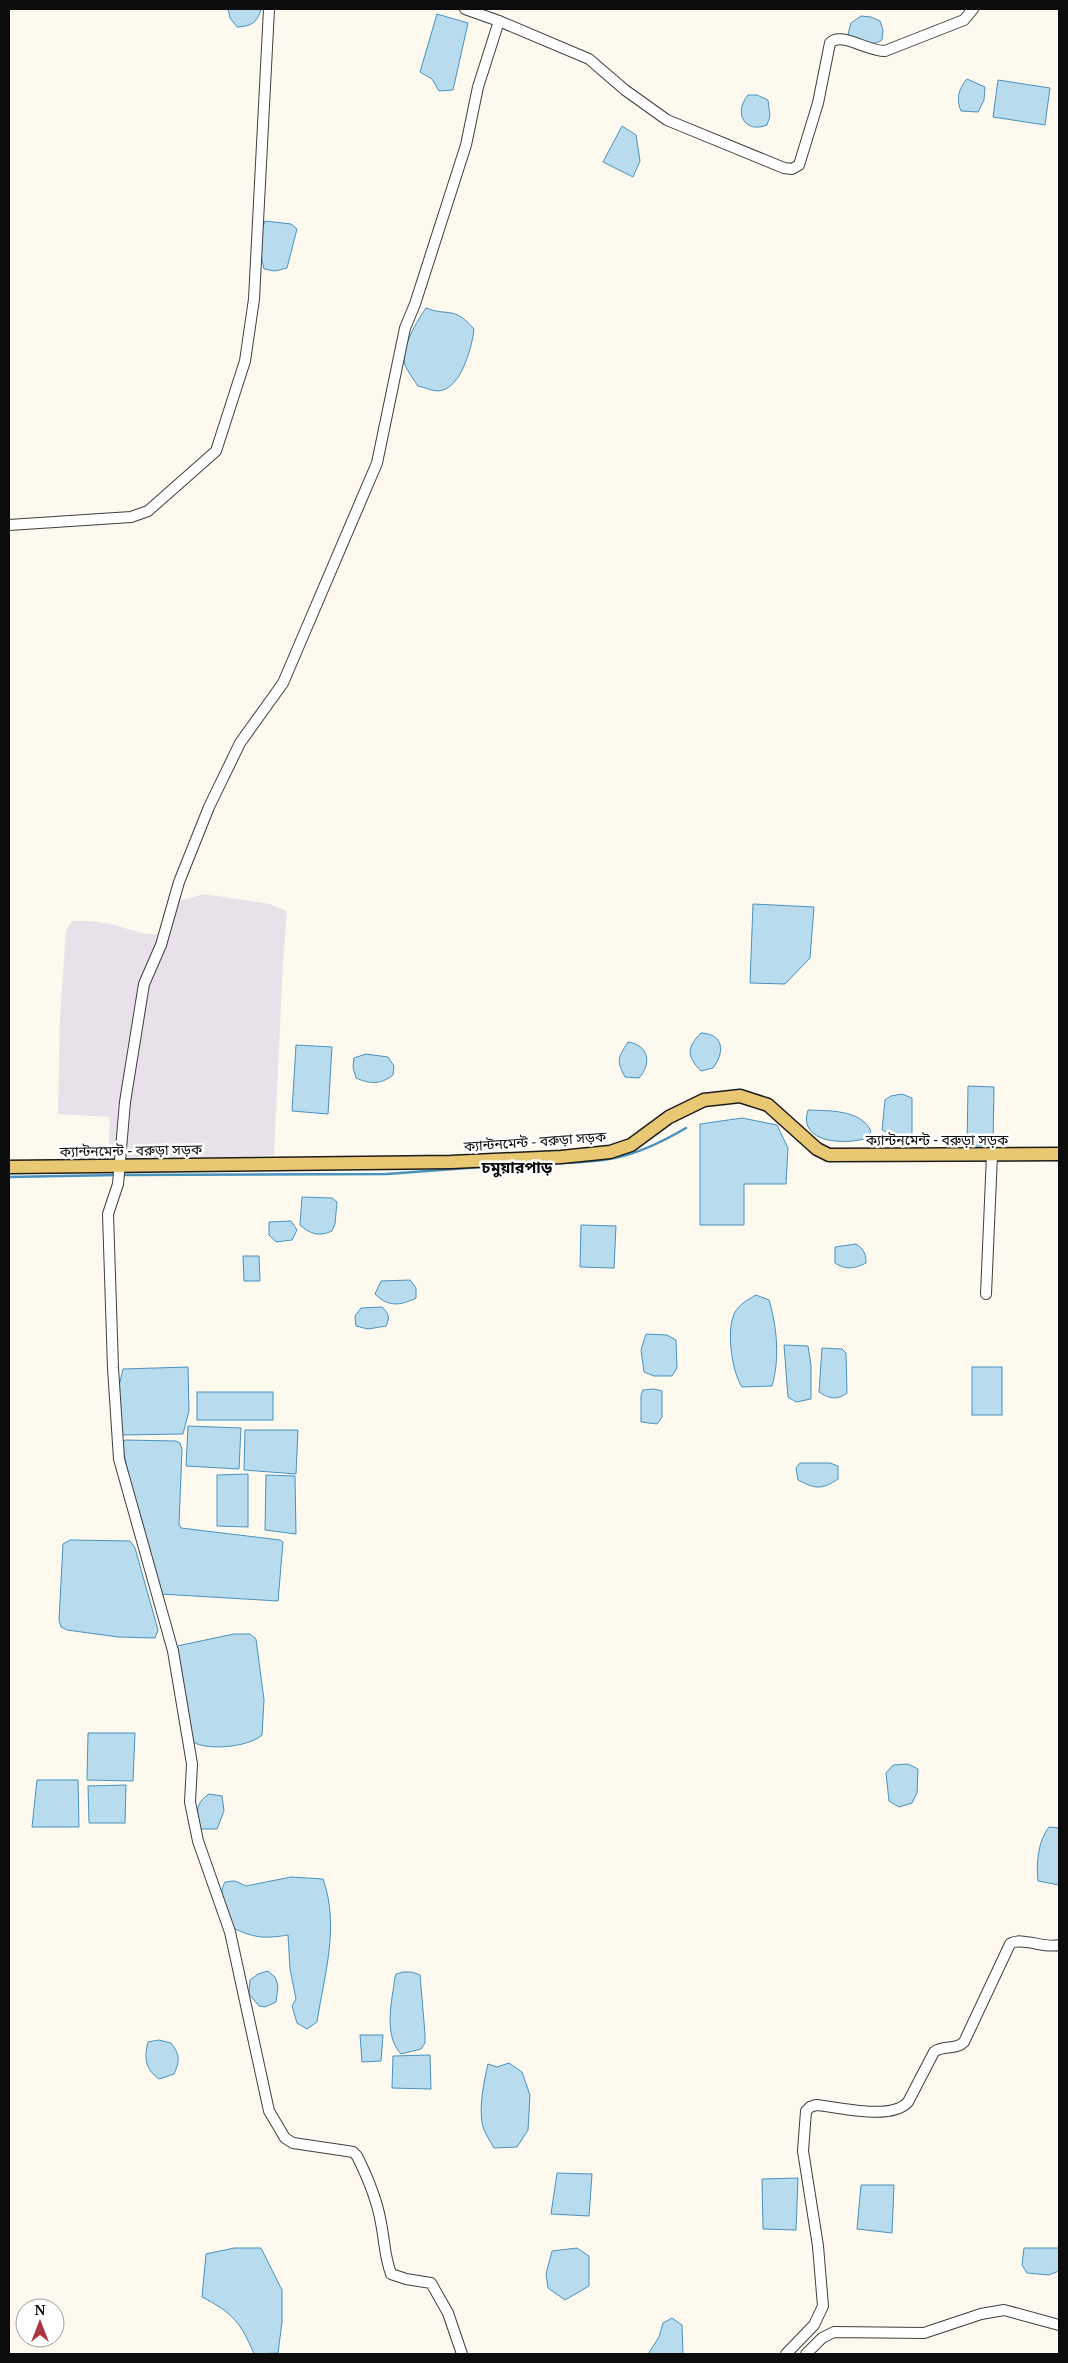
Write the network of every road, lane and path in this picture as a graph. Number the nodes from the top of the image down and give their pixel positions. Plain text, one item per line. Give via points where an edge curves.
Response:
1 (269, 9) edge
2 (465, 9) edge
3 (972, 9) edge
4 (499, 21) junction
5 (9, 525) edge
6 (992, 1154) junction
7 (1059, 1154) edge
8 (120, 1166) junction
9 (9, 1167) edge
10 (986, 1294) dead end
11 (1059, 1945) edge
12 (1059, 2325) edge
13 (789, 2353) edge
14 (462, 2354) edge
15 (806, 2354) edge

1 - 5 street via 254,299 245,361 216,451 148,511 132,517
2 - 4 street
3 - 4 street via 964,20 885,51 874,51 840,37 834,39 830,43 818,103 799,166 792,169 667,120 589,59
4 - 8 street via 478,87 466,145 405,328 376,463 283,683 240,743 209,807 179,882 161,945 144,984 125,1102
6 - 7 main road, ক্যান্টনমেন্ট - বরুড়া সড়ক
6 - 8 main road, ক্যান্টনমেন্ট - বরুড়া সড়ক via 829,1155 817,1149 768,1105 740,1096 704,1100 669,1117 631,1144 610,1152 451,1162
6 - 10 street
8 - 9 main road, ক্যান্টনমেন্ট - বরুড়া সড়ক
8 - 14 street via 108,1214 119,1459 173,1651 192,1764 190,1802 198,1841 230,1932 269,2111 285,2138 293,2143 353,2152 372,2188 382,2224 384,2255 391,2274 431,2284 448,2313
11 - 13 street via 1052,1947 1016,1941 1010,1944 964,2042 955,2048 937,2049 902,2108 889,2113 816,2105 806,2112 803,2151 818,2246 823,2306 814,2324
12 - 15 street via 1010,2311 992,2311 924,2333 834,2332 822,2338

